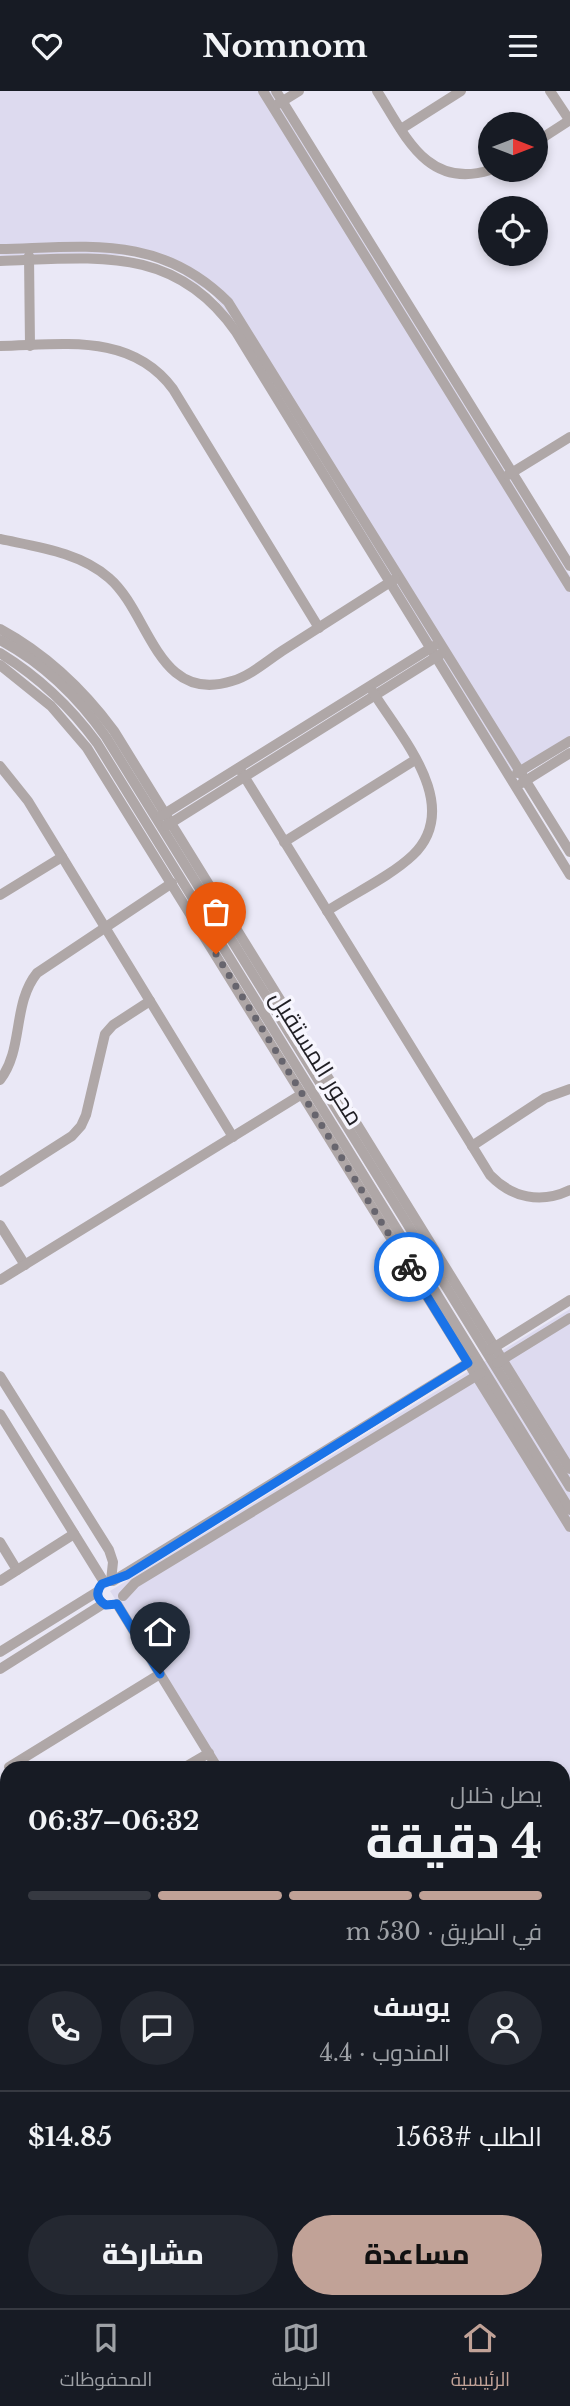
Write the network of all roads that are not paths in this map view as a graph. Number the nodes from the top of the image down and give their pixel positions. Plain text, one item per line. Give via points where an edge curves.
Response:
1 (263, 91) edge
2 (276, 91) edge
3 (299, 91) edge
4 (377, 91) edge
5 (461, 91) edge
6 (550, 91) edge
7 (278, 104) junction
8 (570, 120) edge
9 (401, 129) junction
10 (548, 134) edge
11 (478, 172) edge
12 (0, 249) edge
13 (29, 254) junction
14 (0, 261) edge
15 (30, 346) junction
16 (0, 347) edge
17 (570, 437) edge
18 (508, 475) junction
19 (0, 538) edge
20 (570, 566) edge
21 (395, 579) junction
22 (570, 587) edge
23 (318, 628) junction
24 (0, 629) edge
25 (0, 640) edge
26 (443, 647) junction
27 (0, 653) edge
28 (433, 653) junction
29 (0, 665) edge
30 (372, 691) junction
31 (570, 741) edge
32 (570, 753) edge
33 (415, 760) junction
34 (0, 766) edge
35 (241, 773) junction
36 (523, 776) junction
37 (513, 782) junction
38 (160, 824) junction
39 (284, 842) junction
40 (158, 851) junction
41 (570, 852) edge
42 (62, 857) junction
43 (560, 858) junction
44 (570, 875) edge
45 (172, 883) junction
46 (0, 895) edge
47 (327, 911) junction
48 (105, 927) junction
49 (150, 1001) junction
50 (0, 1080) edge
51 (570, 1089) edge
52 (302, 1094) junction
53 (233, 1137) junction
54 (472, 1146) junction
55 (0, 1182) edge
56 (570, 1191) edge
57 (0, 1225) edge
58 (25, 1265) junction
59 (0, 1280) edge
60 (570, 1300) edge
61 (570, 1318) edge
62 (491, 1349) junction
63 (473, 1360) junction
64 (499, 1362) junction
65 (480, 1373) junction
66 (0, 1376) edge
67 (0, 1414) edge
68 (570, 1469) edge
69 (570, 1487) edge
70 (570, 1510) edge
71 (204, 1527) junction
72 (570, 1527) edge
73 (74, 1534) junction
74 (210, 1537) junction
75 (0, 1542) edge
76 (17, 1570) junction
77 (0, 1581) edge
78 (109, 1581) junction
79 (97, 1592) junction
80 (120, 1600) junction
81 (103, 1604) junction
82 (0, 1652) edge
83 (0, 1669) edge
84 (160, 1674) junction
85 (209, 1753) junction
86 (19, 1761) edge
87 (195, 1761) edge
88 (214, 1761) edge

1 - 7 street
2 - 7 street
3 - 7 street
4 - 9 street
5 - 9 street
6 - 8 street
7 - 18 street
8 - 10 street
9 - 11 street via 419,155 440,169
12 - 13 street
13 - 14 street
13 - 15 street
13 - 21 street via 135,261 174,276 209,300 236,332
15 - 16 street
15 - 23 street via 115,348 160,372
17 - 18 street
18 - 20 street
18 - 22 street
19 - 23 street via 66,555 99,570 132,604 163,661 191,681 216,684 241,678
21 - 23 street
21 - 26 street
21 - 28 street
24 - 38 street via 44,657 89,699 114,731
25 - 38 street, محور المستقبل via 38,665 82,705
26 - 28 street
26 - 36 street
27 - 38 street, محور المستقبل via 74,713
28 - 30 street
28 - 37 street
29 - 40 street via 38,693 76,733
30 - 33 street
30 - 35 street
31 - 36 street
32 - 36 street
33 - 39 street
33 - 47 street via 427,779 432,801 430,824 421,845 411,857
34 - 42 street
35 - 38 street
35 - 39 street
36 - 37 street
36 - 41 street
37 - 43 street
38 - 40 street, محور المستقبل
38 - 62 street, محور المستقبل
39 - 47 street
40 - 45 street
40 - 63 street, محور المستقبل
41 - 43 street
42 - 46 street
42 - 48 street
43 - 44 street
45 - 48 street
45 - 52 street
47 - 54 street
48 - 49 street
48 - 50 street via 42,967 32,979 11,1060
49 - 53 street
49 - 55 street via 105,1034 86,1115 76,1131
51 - 54 street via 545,1098
52 - 53 street
52 - 63 street
53 - 58 street
54 - 56 street via 490,1175 515,1193 547,1198
57 - 58 street
58 - 59 street
60 - 62 street
61 - 64 street
62 - 63 street
62 - 64 street, محور المستقبل
63 - 65 street, محور المستقبل
63 - 71 street
64 - 65 street
64 - 68 street
64 - 69 street
65 - 70 street, محور المستقبل
65 - 72 street
65 - 74 street
66 - 78 street via 109,1550 113,1562
67 - 73 street
71 - 74 street
71 - 78 street
73 - 76 street
73 - 78 street
74 - 80 street via 135,1583
75 - 76 street
76 - 77 street
78 - 79 street
78 - 80 street via 121,1586
79 - 81 street
79 - 82 street
80 - 81 street
80 - 84 street
81 - 83 street
84 - 85 street
84 - 86 street
85 - 87 street
85 - 88 street

